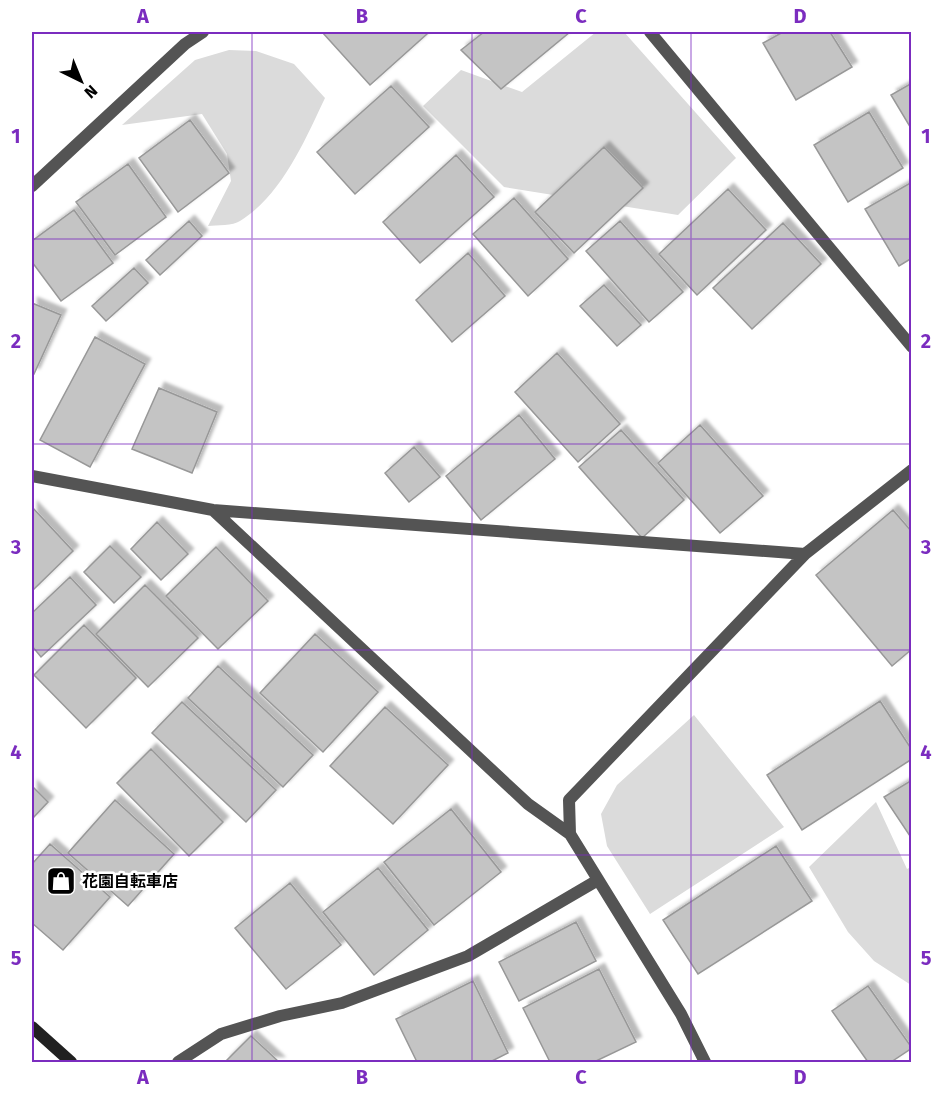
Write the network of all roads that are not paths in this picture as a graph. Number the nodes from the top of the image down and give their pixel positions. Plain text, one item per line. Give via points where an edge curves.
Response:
1 (203, 32) edge
2 (650, 32) edge
3 (32, 186) edge
4 (912, 347) edge
5 (912, 470) edge
6 (32, 476) edge
7 (213, 510) junction
8 (806, 554) junction
9 (570, 834) junction
10 (598, 880) junction
11 (32, 1027) edge
12 (72, 1062) edge
13 (178, 1062) edge
14 (705, 1062) edge

1 - 3 street via 185,44
2 - 4 street
5 - 8 street
6 - 7 street
7 - 8 street
7 - 9 street via 528,804
8 - 9 street via 569,800
9 - 10 street
10 - 13 street via 468,956 342,1003 221,1034
10 - 14 street via 681,1014
11 - 12 street

